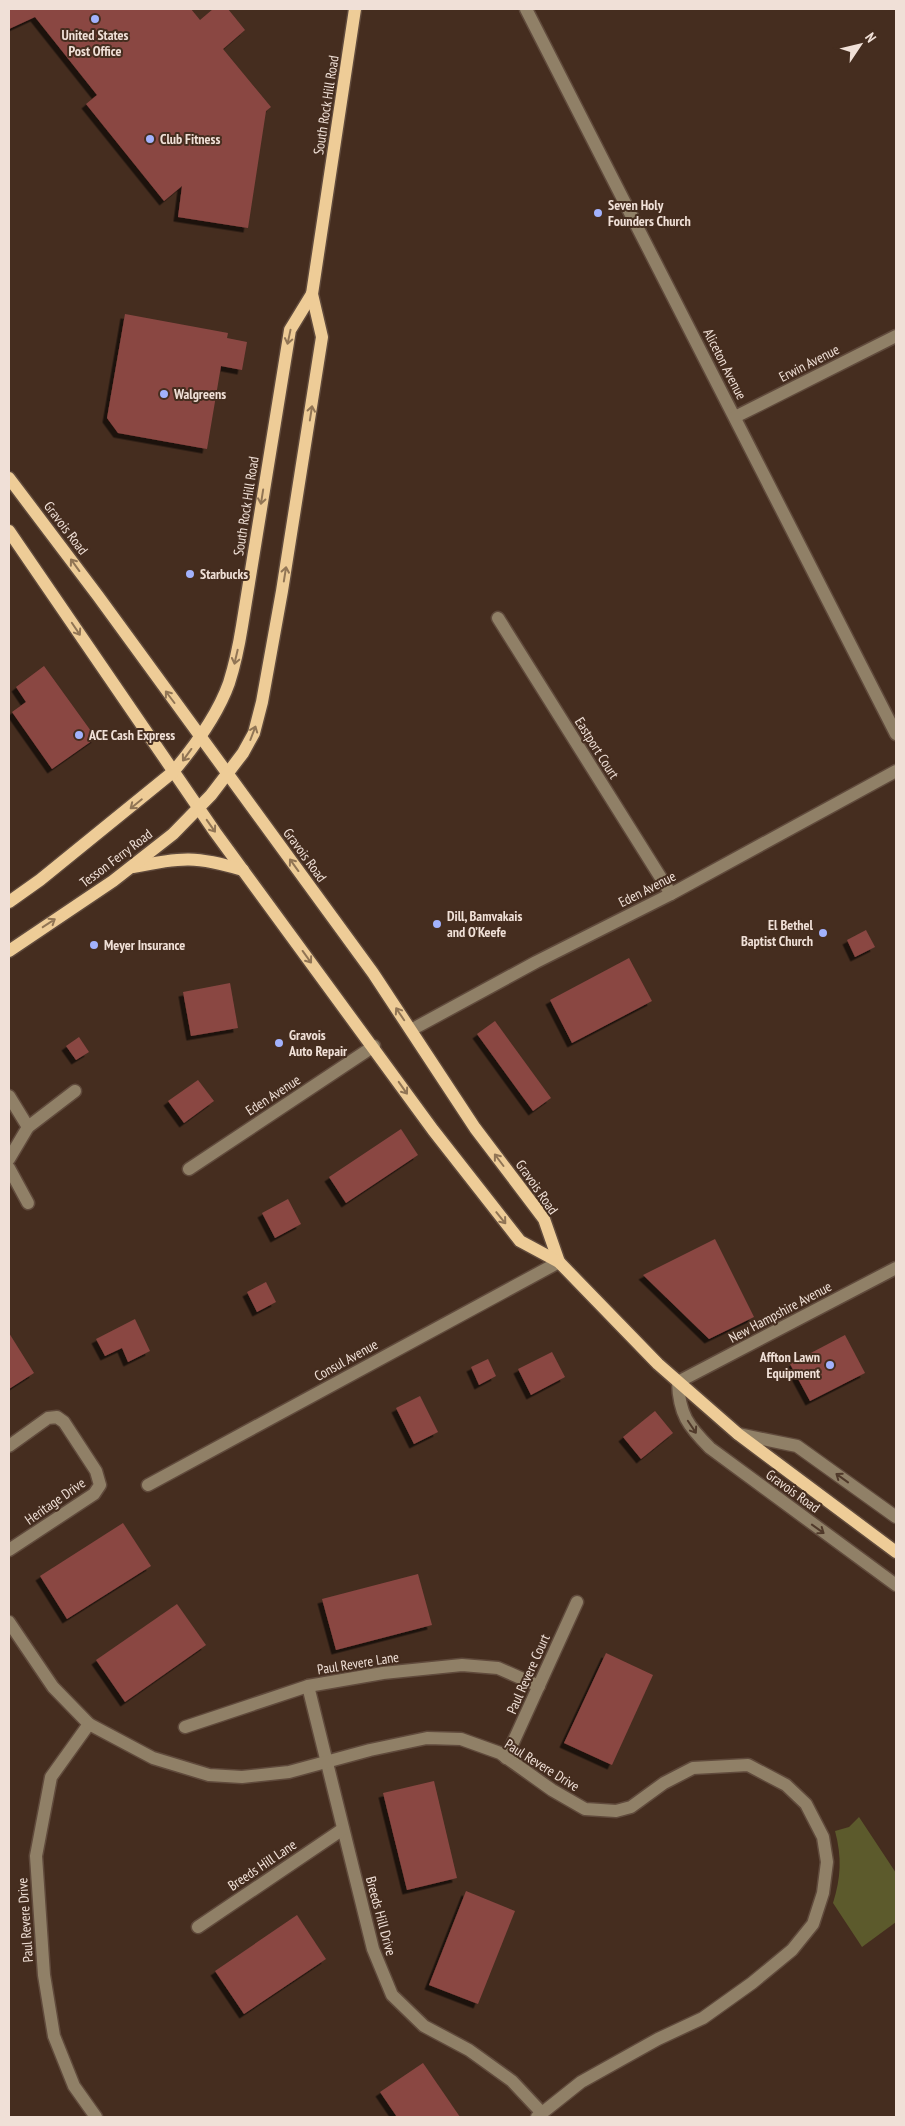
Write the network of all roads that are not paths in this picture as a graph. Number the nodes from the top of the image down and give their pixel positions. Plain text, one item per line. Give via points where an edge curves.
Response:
1 (355, 9) edge
2 (526, 9) edge
3 (312, 294) junction
4 (896, 336) edge
5 (735, 417) junction
6 (9, 478) edge
7 (9, 531) edge
8 (498, 618) dead end
9 (896, 734) edge
10 (199, 736) junction
11 (896, 771) edge
12 (173, 772) junction
13 (227, 774) junction
14 (198, 808) junction
15 (132, 867) junction
16 (243, 870) junction
17 (671, 894) junction
18 (9, 902) edge
19 (9, 951) edge
20 (410, 1030) junction
21 (374, 1046) junction
22 (75, 1091) dead end
23 (9, 1096) edge
24 (28, 1127) junction
25 (9, 1159) edge
26 (9, 1168) edge
27 (189, 1169) dead end
28 (28, 1204) dead end
29 (559, 1262) junction
30 (896, 1268) edge
31 (678, 1382) junction
32 (738, 1434) junction
33 (9, 1446) edge
34 (148, 1485) dead end
35 (896, 1517) edge
36 (9, 1550) edge
37 (896, 1552) edge
38 (896, 1585) edge
39 (577, 1602) dead end
40 (9, 1622) edge
41 (308, 1686) junction
42 (539, 1686) junction
43 (89, 1724) junction
44 (185, 1727) dead end
45 (506, 1758) junction
46 (327, 1762) junction
47 (343, 1829) junction
48 (198, 1926) dead end
49 (540, 2115) edge
50 (96, 2117) edge

1 - 3 main road, South Rock Hill Road
2 - 5 street, Aliceton Avenue
3 -> 10 main road, South Rock Hill Road via 290,330 233,670 224,695
13 -> 3 main road, South Rock Hill Road via 254,733 282,591 322,337
4 - 5 street, Erwin Avenue
5 - 9 street, Aliceton Avenue
10 -> 6 main road, Gravois Road
7 -> 12 main road, Gravois Road
8 - 17 street, Eastport Court
10 -> 12 main road, South Rock Hill Road
10 - 13 main road, Gravois Road
11 - 17 street, Eden Avenue
12 - 14 main road, Gravois Road
12 -> 18 main road, Tesson Ferry Road
13 - 14 main road, Tesson Ferry Road
20 -> 13 main road, Gravois Road via 373,973
14 - 15 main road, Tesson Ferry Road via 173,834
14 -> 16 main road, Gravois Road
15 - 16 main road via 168,860 204,859
19 -> 15 main road, Tesson Ferry Road
16 -> 21 main road, Gravois Road
17 - 20 street, Eden Avenue
29 -> 20 main road, Gravois Road via 544,1220 475,1128
21 - 27 street, Eden Avenue
21 -> 29 main road, Gravois Road via 520,1241
22 - 24 street
23 - 24 street
24 - 25 street
26 - 28 street
29 - 31 main road, Gravois Road
29 - 34 street, Consul Avenue
30 - 31 street, New Hampshire Avenue
31 - 32 main road, Gravois Road
31 -> 38 street, Gravois Road via 678,1404 694,1431 710,1448
35 -> 32 street, Gravois Road via 797,1446
32 - 37 main road, Gravois Road
33 - 36 street, Heritage Drive via 48,1418 57,1417 64,1422 96,1471 100,1485 94,1494
39 - 42 street, Paul Revere Court
40 - 43 street, Paul Revere Drive via 53,1687
41 - 42 street, Paul Revere Lane via 383,1672 462,1664 498,1668
41 - 44 street, Paul Revere Lane
41 - 46 street, Breeds Hill Drive
42 - 45 street, Paul Revere Court
43 - 46 street, Paul Revere Drive via 154,1758 209,1775 261,1776
43 - 50 street, Paul Revere Drive via 51,1777 36,1856 44,1974 54,2036 74,2086
45 - 46 street, Paul Revere Drive via 462,1739 427,1738
45 - 49 street, Paul Revere Drive via 585,1809 616,1811 632,1807 664,1783 692,1768 748,1765 786,1785 806,1804 823,1838 827,1862 823,1892 813,1924 792,1950 703,2018 581,2082
46 - 47 street, Breeds Hill Drive
47 - 48 street, Breeds Hill Lane
47 - 49 street, Breeds Hill Drive via 373,1950 392,1995 424,2026 469,2050 512,2081

